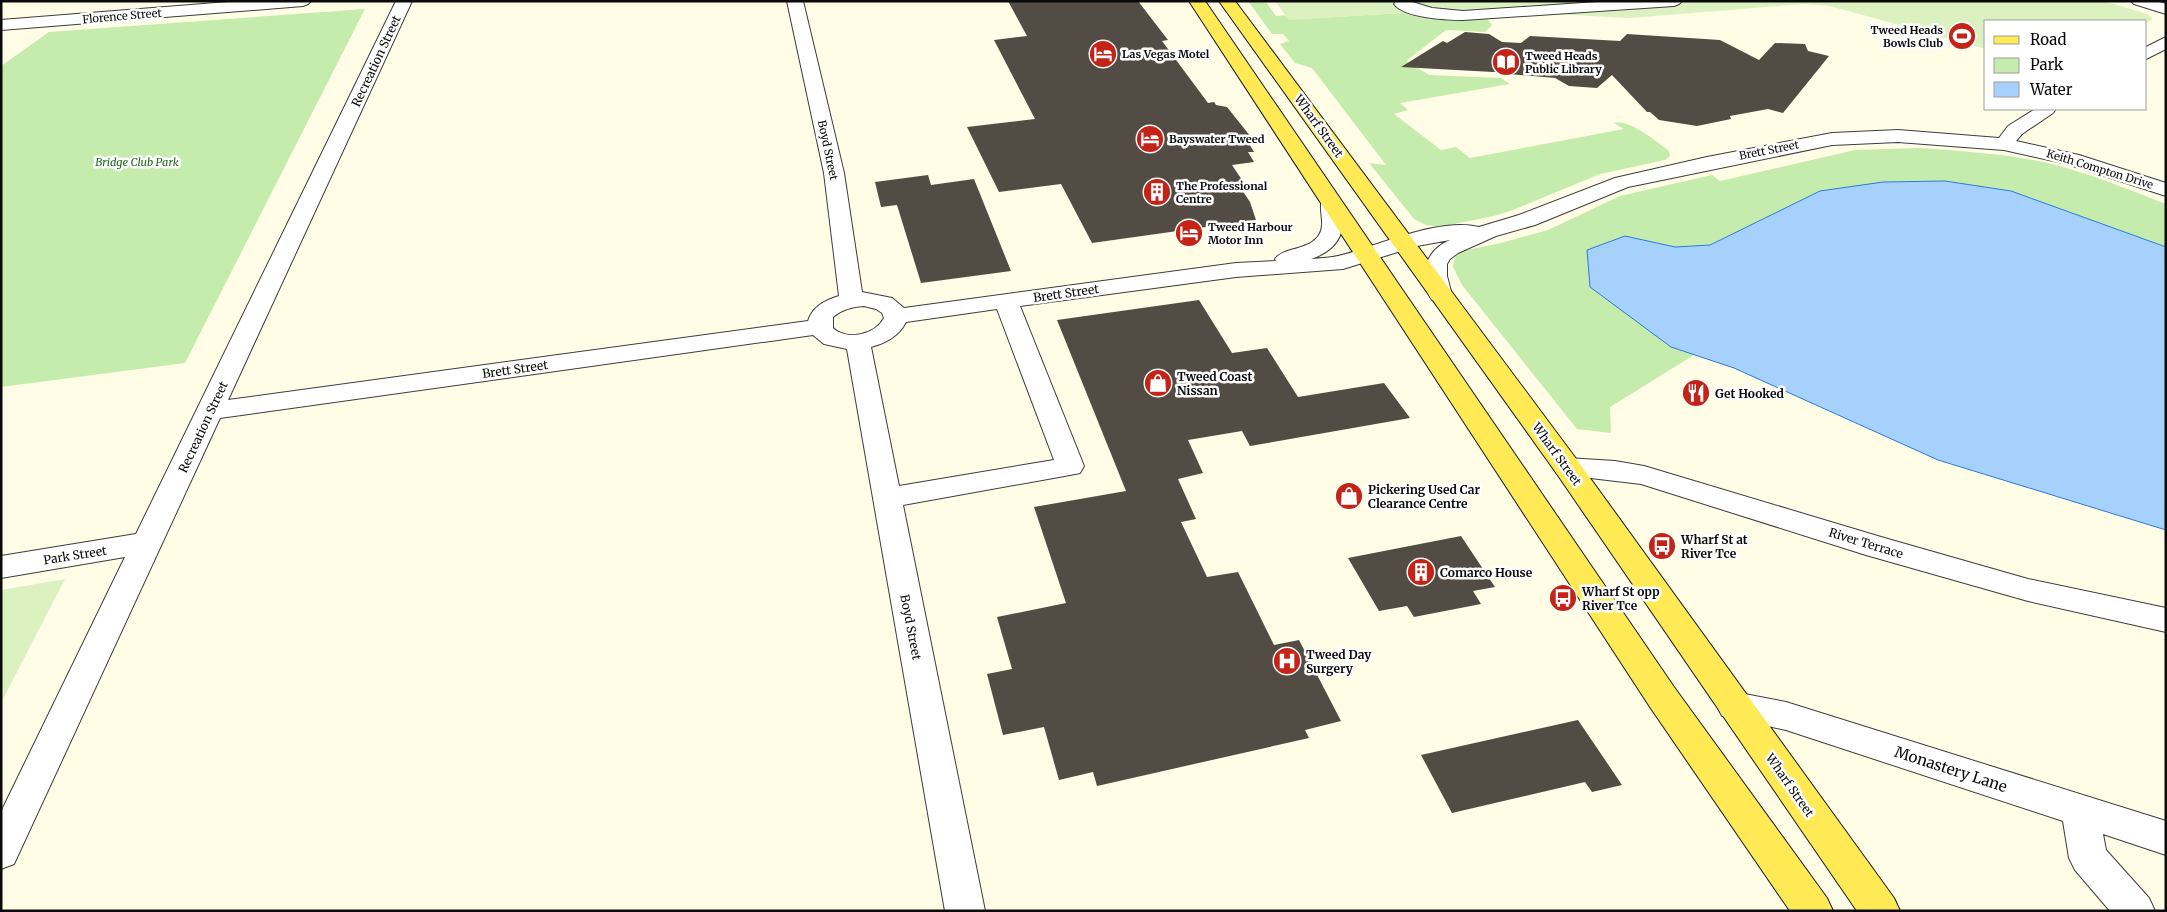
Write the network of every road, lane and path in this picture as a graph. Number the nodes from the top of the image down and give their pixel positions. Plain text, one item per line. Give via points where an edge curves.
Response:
1 (303, 1) edge
2 (404, 1) edge
3 (795, 1) edge
4 (1197, 1) edge
5 (1227, 1) edge
6 (1674, 1) edge
7 (2140, 1) edge
8 (1402, 4) dead end
9 (2166, 9) edge
10 (34, 23) junction
11 (1, 25) edge
12 (1, 42) edge
13 (2166, 42) edge
14 (2147, 53) edge
15 (2045, 110) edge
16 (2004, 144) junction
17 (2166, 190) edge
18 (1331, 201) junction
19 (1488, 231) junction
20 (1404, 243) junction
21 (1367, 255) junction
22 (1236, 270) junction
23 (1440, 295) junction
24 (851, 300) junction
25 (1006, 301) junction
26 (896, 316) junction
27 (819, 327) junction
28 (858, 342) junction
29 (211, 411) junction
30 (1567, 467) junction
31 (887, 498) junction
32 (148, 544) junction
33 (1, 567) edge
34 (2166, 620) edge
35 (1734, 706) junction
36 (2080, 810) junction
37 (2166, 838) edge
38 (1, 852) edge
39 (965, 911) edge
40 (1813, 911) edge
41 (1880, 911) edge
42 (2135, 911) edge

1 - 10 street, Florence Street
2 - 29 street, Recreation Street
3 - 24 street, Boyd Street via 834,173
4 - 18 main road
5 - 20 main road, Wharf Street
6 - 8 street via 1447,16 1421,12
7 - 9 street
10 - 11 street, Florence Street
10 - 12 street
13 - 14 street
15 - 16 street via 2028,120
16 - 17 street, Keith Compton Drive via 2072,159
16 - 19 street, Brett Street via 1898,136 1807,143 1622,182 1527,220
18 - 21 main road
18 - 22 street, Brett Street via 1333,228 1318,248
19 - 20 street, Brett Street via 1441,234
19 - 23 street, Brett Street via 1441,255 1436,264
20 - 21 street, Brett Street
20 - 23 main road, Wharf Street
21 - 22 street, Brett Street via 1309,266
21 - 40 main road via 1662,697
22 - 25 street, Brett Street
23 - 30 main road, Wharf Street
24 - 26 street via 882,302 894,309
24 - 27 street via 830,307 819,320
25 - 26 street, Brett Street
25 - 31 street via 1070,466
26 - 28 street via 894,325 886,333
27 - 28 street via 832,339
27 - 29 street, Brett Street
28 - 31 street, Boyd Street
29 - 32 street, Recreation Street
30 - 34 street, River Terrace via 1644,475 2028,590
30 - 35 main road, Wharf Street
31 - 39 street, Boyd Street
32 - 33 street, Park Street
32 - 38 street, Recreation Street
35 - 36 street, Monastery Lane via 1786,716
35 - 41 main road, Wharf Street
36 - 37 street, Monastery Lane
36 - 42 street via 2088,858

